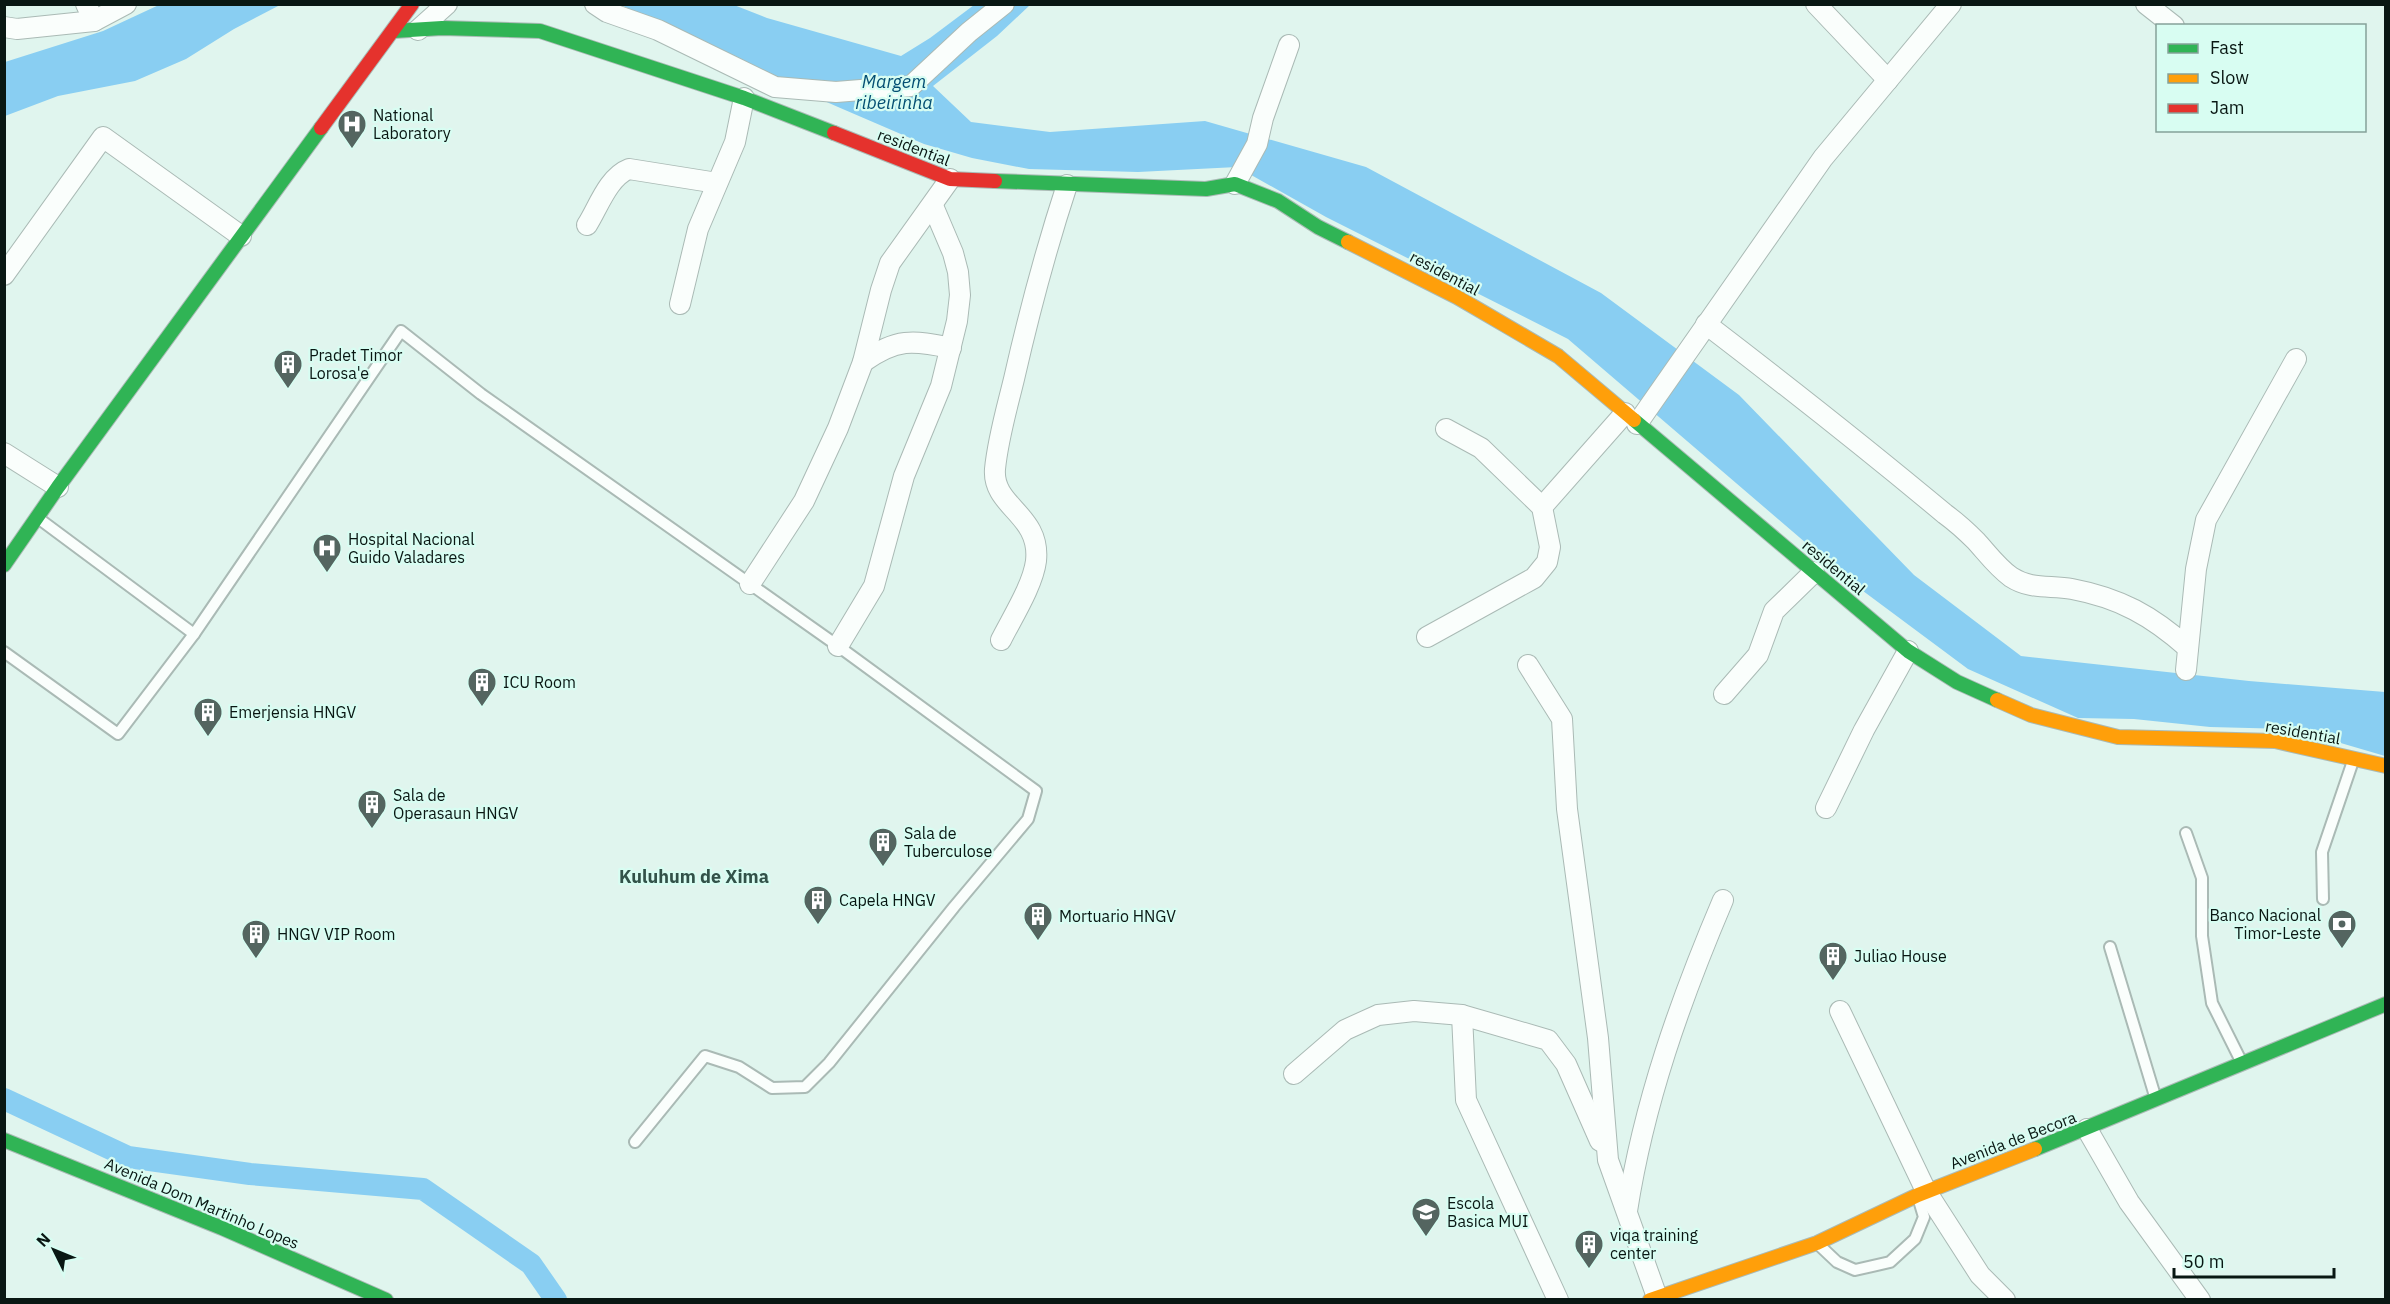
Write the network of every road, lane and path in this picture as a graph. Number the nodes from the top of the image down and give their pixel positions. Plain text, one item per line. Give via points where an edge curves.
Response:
1 (126, 4) edge
2 (412, 4) edge
3 (447, 4) edge
4 (595, 4) edge
5 (1004, 4) edge
6 (1816, 4) edge
7 (1951, 4) edge
8 (2146, 4) edge
9 (90, 13) edge
10 (2171, 24) edge
11 (4, 27) edge
12 (418, 30) junction
13 (394, 31) junction
14 (1289, 45) dead end
15 (1888, 80) junction
16 (744, 98) junction
17 (950, 179) junction
18 (717, 183) junction
19 (1235, 184) junction
20 (1067, 185) junction
21 (933, 206) junction
22 (587, 225) dead end
23 (241, 236) junction
24 (4, 275) edge
25 (680, 304) dead end
26 (1706, 324) junction
27 (951, 348) junction
28 (2296, 359) dead end
29 (863, 362) junction
30 (1636, 416) junction
31 (1446, 429) dead end
32 (4, 453) edge
33 (58, 487) junction
34 (1542, 507) junction
35 (38, 517) junction
36 (4, 565) edge
37 (1814, 572) junction
38 (750, 584) junction
39 (194, 634) junction
40 (1428, 638) dead end
41 (1001, 640) dead end
42 (838, 646) junction
43 (2188, 648) junction
44 (1908, 651) junction
45 (4, 652) edge
46 (1528, 665) dead end
47 (2186, 670) dead end
48 (1724, 694) dead end
49 (2355, 758) junction
50 (2385, 766) edge
51 (1826, 808) dead end
52 (2186, 833) dead end
53 (2323, 899) dead end
54 (1723, 900) dead end
55 (2110, 947) dead end
56 (2385, 1004) edge
57 (1840, 1011) dead end
58 (1462, 1016) junction
59 (2242, 1062) junction
60 (1294, 1074) dead end
61 (2157, 1099) junction
62 (2087, 1129) junction
63 (4, 1140) edge
64 (635, 1142) dead end
65 (1608, 1160) junction
66 (1922, 1193) junction
67 (1627, 1213) junction
68 (1817, 1243) junction
69 (1654, 1298) edge
70 (386, 1299) edge
71 (1558, 1299) edge
72 (2005, 1299) edge
73 (2200, 1299) edge

1 - 9 street
2 - 13 street
3 - 12 street
4 - 5 street via 775,87 836,92 911,86
6 - 15 street
7 - 15 street
8 - 10 street
9 - 11 street via 17,29
12 - 13 street, residential
12 - 16 street, residential via 540,31
13 - 23 street
14 - 19 street via 1257,144
15 - 26 street via 1823,158
16 - 17 street, residential
16 - 18 street via 735,142
17 - 20 street, residential
17 - 21 street
18 - 22 street via 628,169 614,179
18 - 25 street via 698,229
19 - 20 street, residential via 1206,189
19 - 30 street, residential via 1278,201 1318,228 1456,297 1527,338 1558,356
20 - 41 street via 1037,278 998,451 995,482 1033,533 1036,548 1031,577
21 - 27 street via 958,272 959,304
21 - 29 street via 890,263
23 - 24 street via 103,137
23 - 33 street
26 - 30 street
26 - 43 street via 1950,517 2002,571 2039,588 2069,589 2108,599 2144,614
27 - 29 street via 899,342
27 - 42 street via 938,394 904,476 874,586
28 - 43 street via 2206,520 2196,569
29 - 38 street via 804,501
30 - 34 street
30 - 37 street, residential
31 - 34 street via 1481,448
32 - 33 street
33 - 35 street
34 - 40 street via 1550,547 1542,571
35 - 36 street
35 - 39 lane
37 - 44 street, residential
37 - 48 street via 1774,610 1758,655
38 - 39 lane via 481,394 401,331
38 - 42 lane
39 - 45 lane via 118,734
42 - 64 lane via 1036,791 1028,819 829,1063 805,1087 772,1088 739,1067 705,1056
43 - 47 street
44 - 49 street, residential via 1957,682 2031,715 2118,737 2275,741
44 - 51 street
46 - 65 street via 1562,719 1567,809 1598,1038
49 - 50 street, residential
49 - 53 lane via 2322,852
52 - 59 lane via 2202,878 2202,936 2211,1003
54 - 67 street via 1696,963 1654,1083 1635,1159
55 - 61 lane
56 - 59 street, Avenida de Becora
57 - 66 street
58 - 60 street via 1414,1011 1378,1015 1345,1030
58 - 65 street via 1548,1040 1566,1064
58 - 71 street via 1466,1100
59 - 61 street, Avenida de Becora
61 - 62 street, Avenida de Becora
62 - 66 street, Avenida de Becora
62 - 73 street via 2129,1202
63 - 70 street, Avenida Dom Martinho Lopes
65 - 67 street
66 - 68 street, Avenida de Becora
66 - 68 lane via 1924,1217 1915,1239 1890,1262 1855,1270 1837,1262
66 - 72 street via 1980,1275
67 - 69 street
68 - 69 street, Avenida de Becora

